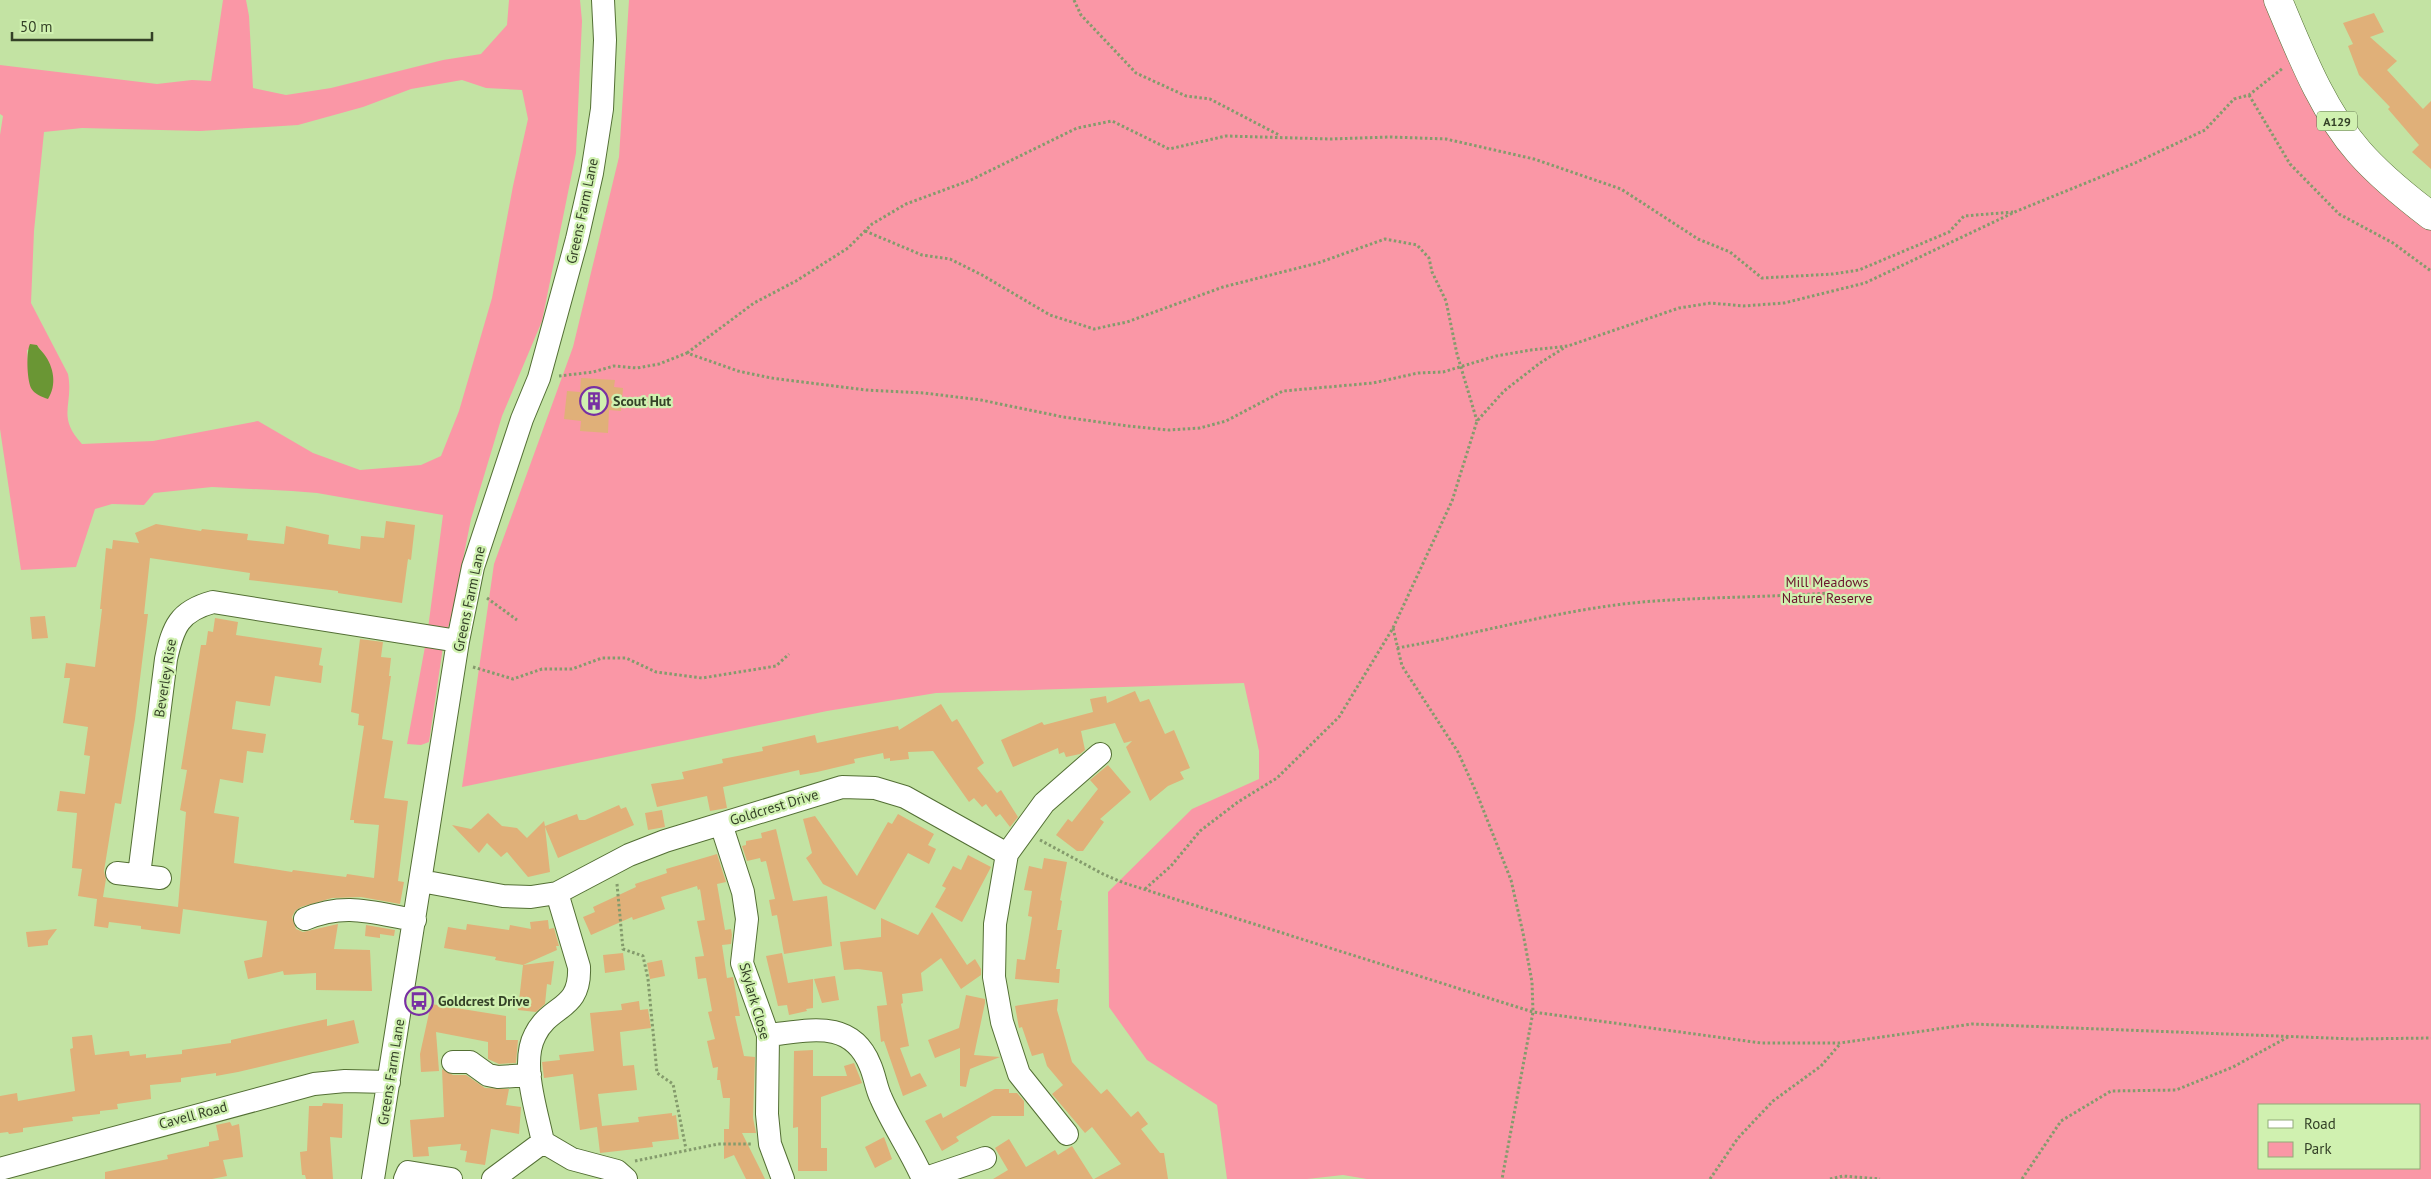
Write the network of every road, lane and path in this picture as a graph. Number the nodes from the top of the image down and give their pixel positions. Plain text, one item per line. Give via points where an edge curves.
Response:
1 (603, 0) edge
2 (1074, 0) edge
3 (2278, 0) edge
4 (2301, 54) junction
5 (2250, 95) junction
6 (1281, 136) junction
7 (2017, 212) junction
8 (2431, 216) edge
9 (865, 232) junction
10 (2431, 272) edge
11 (1568, 346) junction
12 (687, 353) junction
13 (1461, 367) junction
14 (539, 378) junction
15 (1476, 421) junction
16 (469, 588) junction
17 (1829, 593) dead end
18 (517, 620) dead end
19 (1393, 628) junction
20 (458, 641) junction
21 (1397, 648) junction
22 (789, 654) dead end
23 (455, 664) junction
24 (1100, 754) dead end
25 (721, 824) junction
26 (1024, 831) junction
27 (1007, 854) junction
28 (615, 863) junction
29 (116, 873) dead end
30 (421, 881) junction
31 (1145, 889) junction
32 (557, 893) junction
33 (305, 919) dead end
34 (415, 920) junction
35 (1533, 1012) junction
36 (768, 1036) junction
37 (2288, 1037) junction
38 (2431, 1038) edge
39 (1840, 1043) junction
40 (453, 1062) dead end
41 (530, 1074) junction
42 (389, 1082) junction
43 (1066, 1134) dead end
44 (543, 1142) junction
45 (770, 1144) junction
46 (686, 1149) junction
47 (985, 1158) dead end
48 (0, 1169) edge
49 (622, 1175) edge
50 (407, 1176) edge
51 (373, 1179) edge
52 (451, 1179) edge
53 (493, 1179) edge
54 (782, 1179) edge
55 (923, 1179) edge
56 (1502, 1179) edge
57 (1710, 1179) edge
58 (1830, 1179) edge
59 (1880, 1179) edge
60 (2022, 1179) edge

1 - 14 street, Greens Farm Lane via 602,109 592,173
2 - 6 path via 1081,15 1136,74 1186,96 1210,99
3 - 4 main road, A129
4 - 5 path
4 - 8 main road, A129 via 2332,114 2359,153
5 - 7 path via 2234,99 2205,130 2136,163
5 - 10 path via 2290,164 2338,214 2393,243
6 - 7 path via 1446,139 1534,159 1621,189 1698,239 1730,252 1762,278 1859,270 1949,232 1964,216
6 - 9 path via 1226,136 1169,149 1112,121 1077,128 971,180 906,204 872,224
7 - 11 path via 1865,283 1784,303 1743,306 1711,303 1679,308
9 - 12 path via 848,248 754,303
9 - 13 path via 922,255 950,259 1050,315 1094,329 1128,322 1223,287 1318,263 1385,239 1418,245 1429,258 1446,301
11 - 13 path via 1531,350
11 - 15 path via 1504,391
12 - 13 path via 738,371 771,378 981,400 1063,417 1169,430 1200,428 1226,421 1284,391 1373,383
12 - 14 path via 637,368 614,366
13 - 15 path
14 - 16 street, Greens Farm Lane via 500,483
15 - 19 path via 1452,501
16 - 18 path
16 - 20 street, Greens Farm Lane
17 - 21 path via 1654,601 1563,614
19 - 21 path
19 - 31 path via 1339,717 1277,778 1200,831 1171,866
20 - 23 street, Greens Farm Lane
20 - 29 street, Beverley Rise via 213,602 198,605 181,617 172,634 166,660 150,877
21 - 35 path via 1402,666 1458,752 1510,880 1532,982
22 - 23 path via 776,666 702,678 656,672 626,658 602,658 572,669 542,669 513,679
23 - 30 street, Greens Farm Lane
24 - 26 street via 1044,803
25 - 27 street, Goldcrest Drive via 842,787 875,788 905,797
25 - 28 street, Goldcrest Drive via 665,840
25 - 36 street, Skylark Close via 743,892 746,919 742,963
26 - 27 street
26 - 31 path via 1103,874
27 - 43 street via 994,950 994,977 1002,1022 1019,1074
28 - 32 street, Goldcrest Drive
28 - 46 path via 623,949 643,956 656,1073 673,1084
30 - 32 street, Goldcrest Drive via 503,896
30 - 34 street, Greens Farm Lane
31 - 35 path
32 - 41 street via 579,967 579,978 577,991 569,1002 534,1035 528,1059
33 - 34 street via 347,908
34 - 42 street, Greens Farm Lane
35 - 39 path via 1760,1043
35 - 56 path
36 - 45 street, Skylark Close
36 - 55 street via 819,1029 837,1031 853,1040 870,1065 880,1097
37 - 38 path
37 - 39 path via 1972,1024
37 - 60 path via 2233,1067 2176,1090 2111,1091 2061,1121
39 - 57 path via 1821,1066 1773,1102 1738,1138
40 - 41 street via 470,1062 488,1076
41 - 44 street
42 - 48 street, Cavell Road via 345,1080 314,1084
42 - 51 street, Greens Farm Lane
44 - 49 street via 572,1159
44 - 53 street
45 - 46 path via 718,1144
45 - 54 street, Skylark Close
46 - 49 path via 633,1161
47 - 55 street
50 - 52 street
58 - 59 path via 1843,1176

